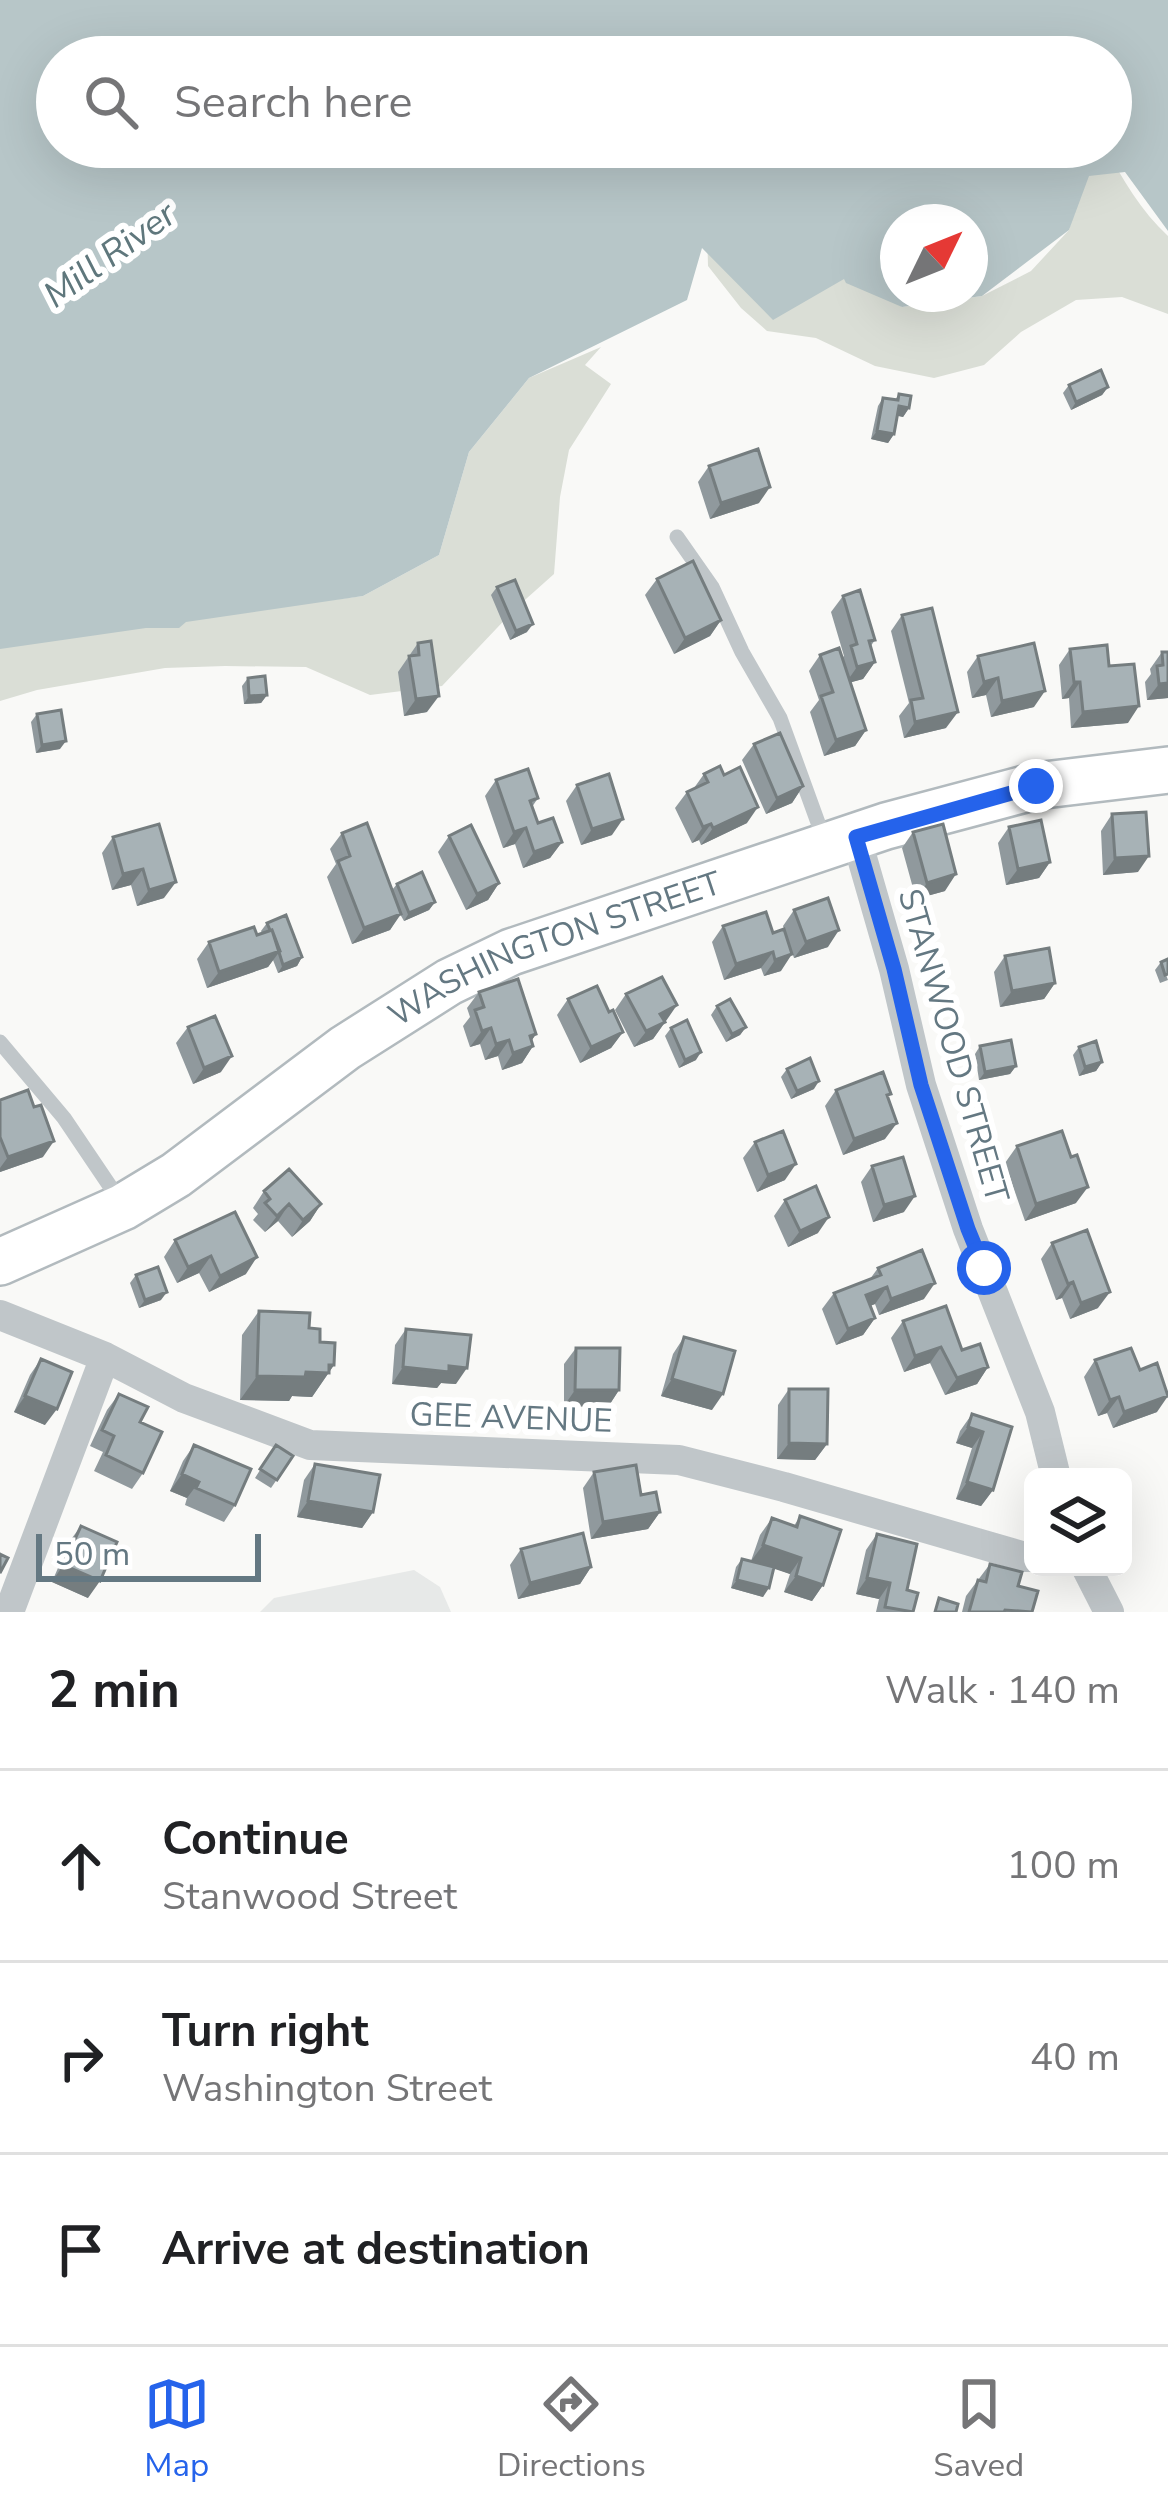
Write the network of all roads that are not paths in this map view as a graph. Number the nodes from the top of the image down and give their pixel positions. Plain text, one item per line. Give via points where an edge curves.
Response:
1 (677, 537) dead end
2 (1168, 770) edge
3 (841, 841) junction
4 (0, 1042) edge
5 (123, 1207) junction
6 (0, 1262) edge
7 (0, 1315) edge
8 (105, 1357) junction
9 (1054, 1468) edge
10 (1024, 1557) edge
11 (1091, 1576) edge
12 (9, 1612) edge
13 (1109, 1612) edge

1 - 3 lane via 712,587
2 - 3 main road, WASHINGTON STREET via 1036,786
3 - 5 main road, WASHINGTON STREET via 511,952 449,982
3 - 9 street, STANWOOD STREET via 894,969 921,1085
4 - 5 lane
5 - 6 main road, WASHINGTON STREET
7 - 8 street, GEE AVENUE
8 - 10 street, GEE AVENUE via 184,1398 310,1445 679,1460
8 - 12 street
11 - 13 street

